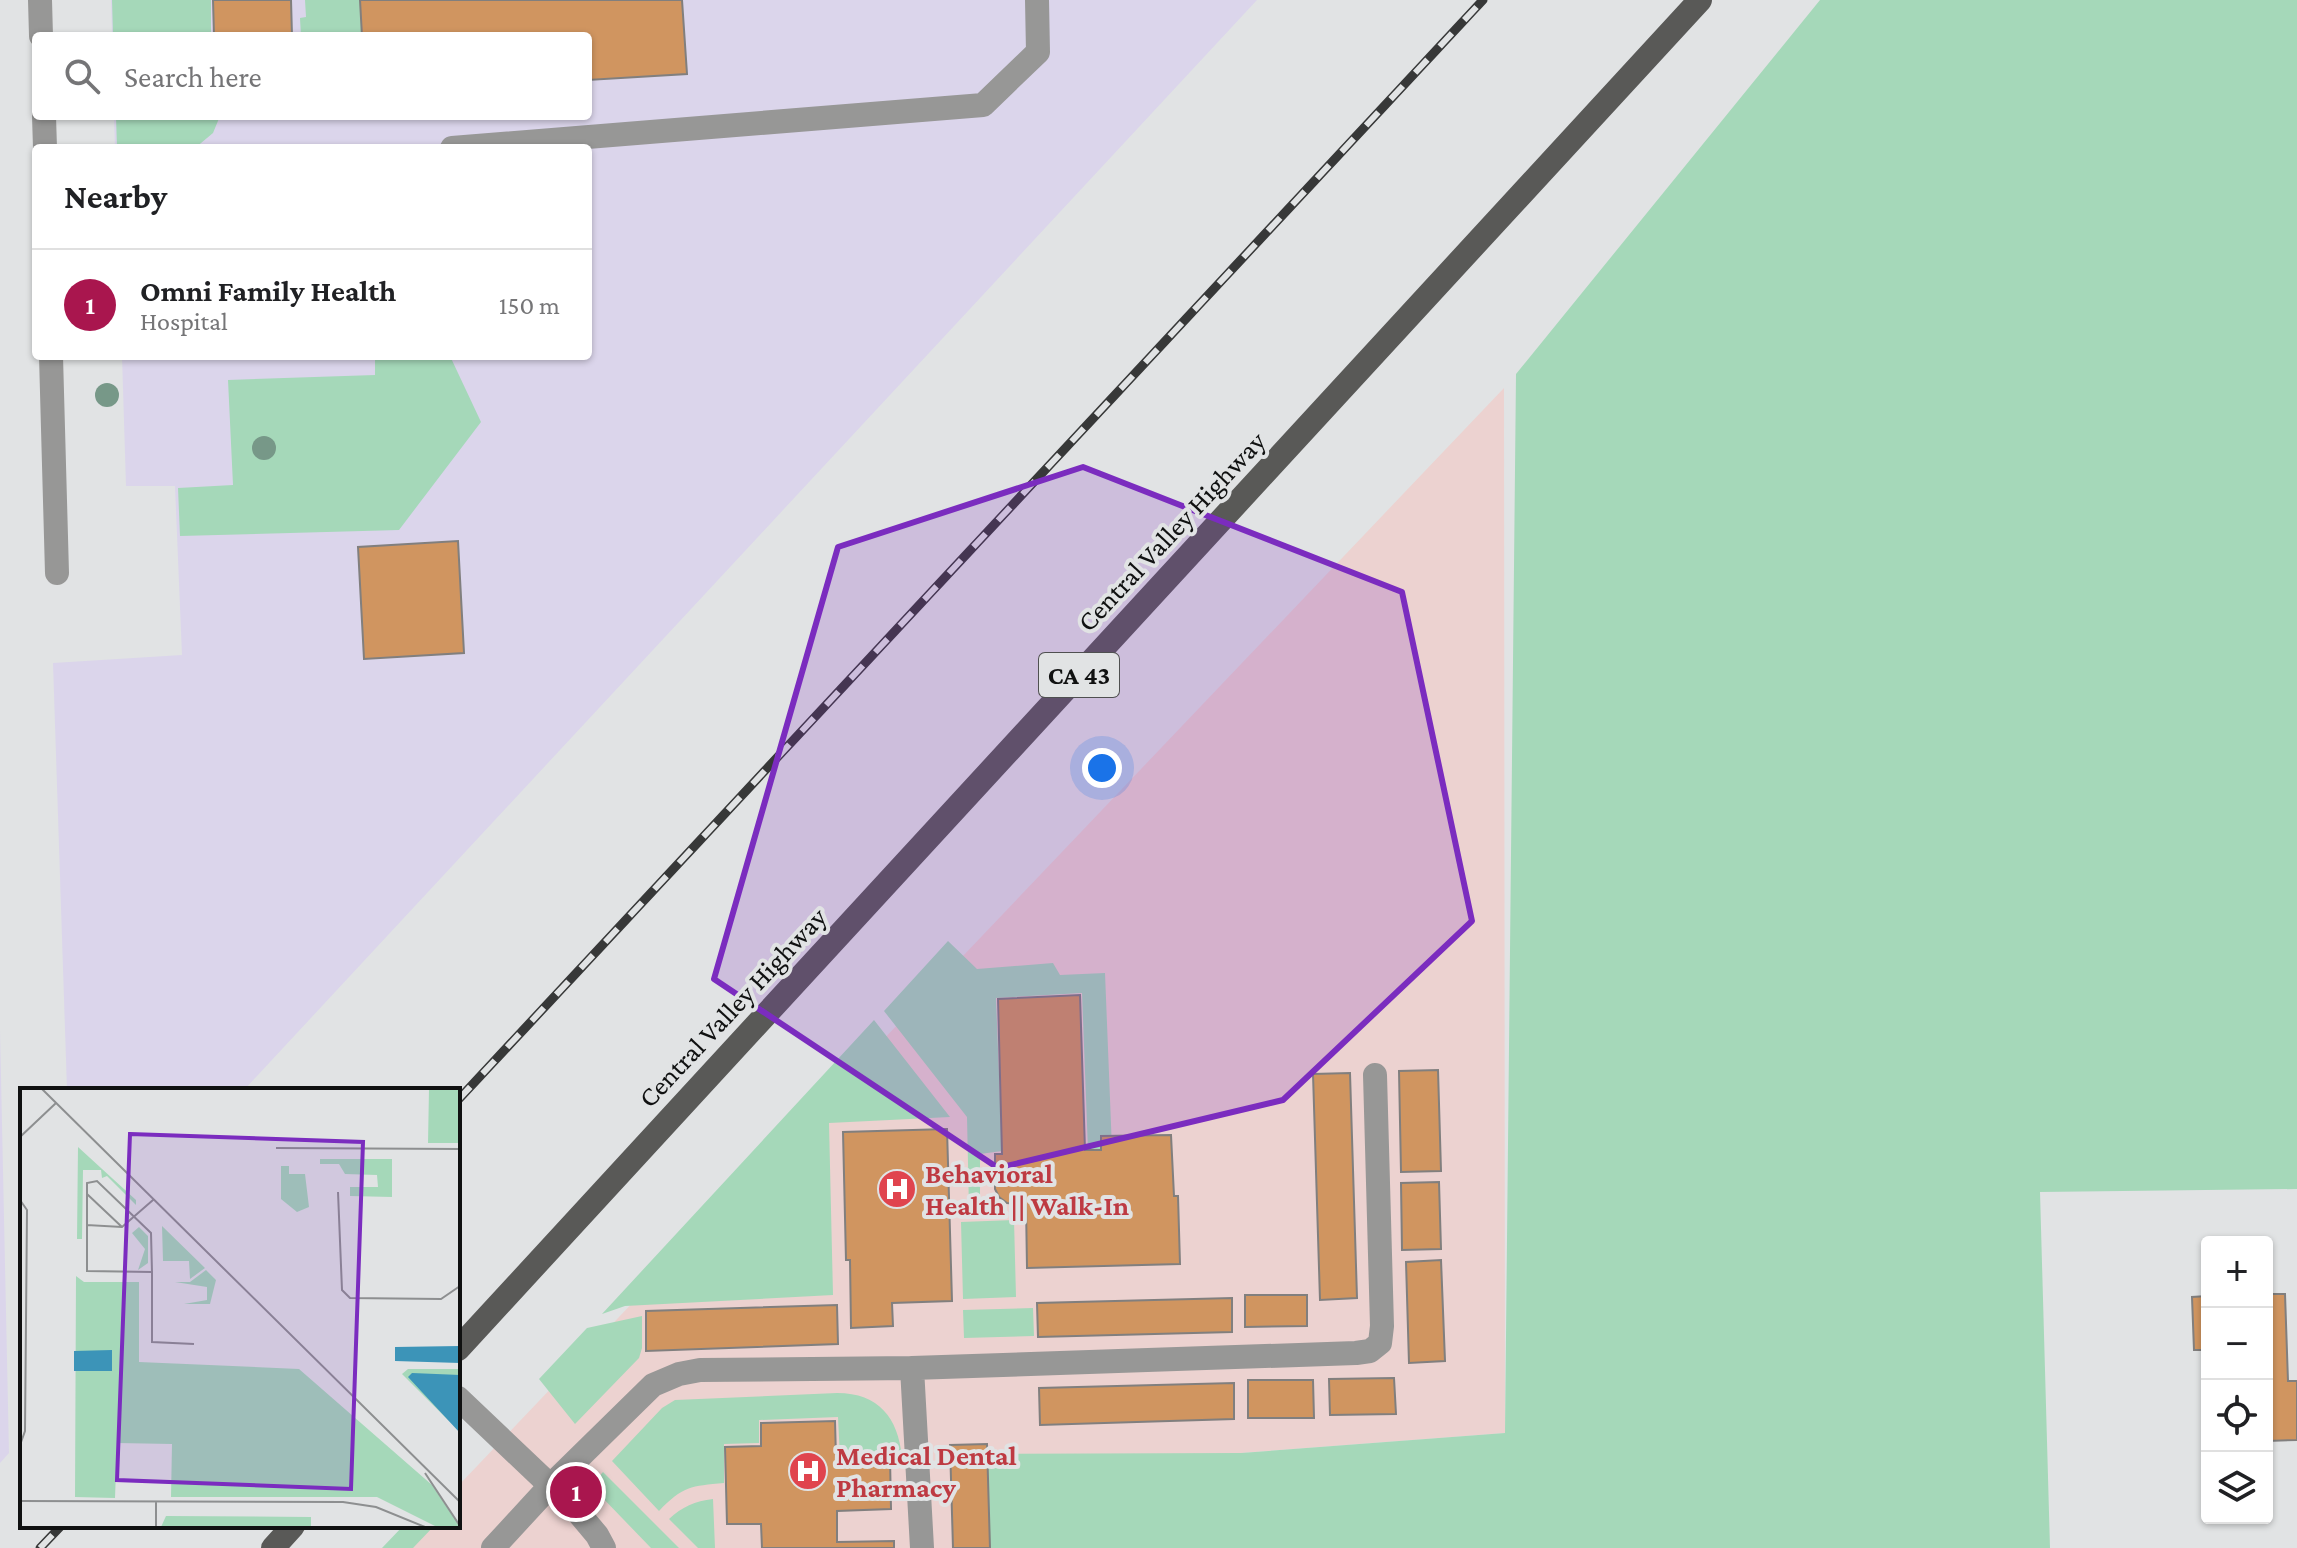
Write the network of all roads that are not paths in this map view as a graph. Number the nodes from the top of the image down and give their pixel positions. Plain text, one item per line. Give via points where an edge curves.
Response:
1 (40, 0) edge
2 (1037, 0) edge
3 (1700, 0) edge
4 (41, 32) edge
5 (44, 120) edge
6 (45, 144) edge
7 (501, 144) edge
8 (51, 360) edge
9 (57, 573) dead end
10 (1375, 1075) dead end
11 (460, 1347) edge
12 (912, 1368) junction
13 (460, 1400) edge
14 (551, 1485) junction
15 (291, 1528) edge
16 (273, 1548) edge
17 (493, 1548) edge
18 (604, 1548) edge
19 (922, 1548) edge

1 - 4 street
2 - 7 street via 1038,52 983,105
3 - 11 main road, Central Valley Highway / CA 43
5 - 6 street
8 - 9 street
10 - 12 street via 1382,1326 1380,1343 1370,1351
12 - 14 street via 679,1374 653,1385
12 - 19 street
13 - 14 street
14 - 17 street
14 - 18 street
15 - 16 main road

